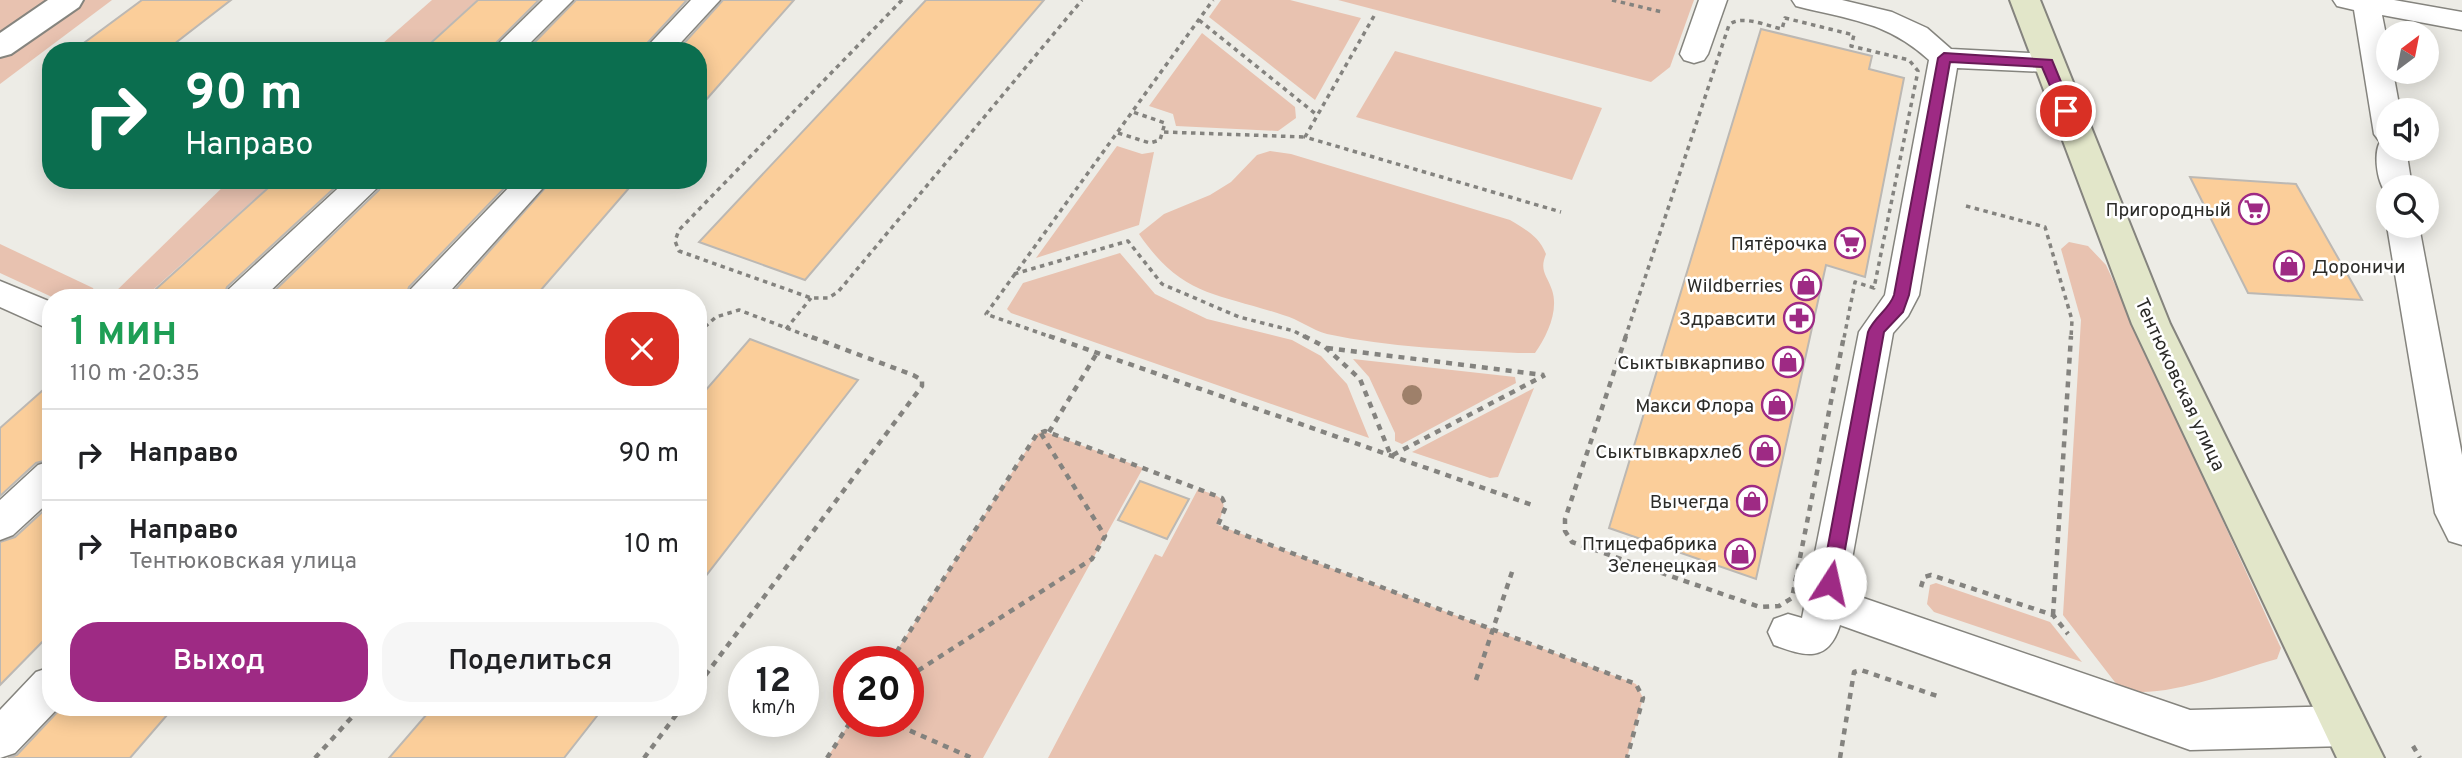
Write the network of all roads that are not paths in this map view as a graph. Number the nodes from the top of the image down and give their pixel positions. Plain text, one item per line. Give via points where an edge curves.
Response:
1 (68, 0) edge
2 (559, 0) edge
3 (706, 0) edge
4 (1713, 0) edge
5 (1806, 0) edge
6 (2025, 0) edge
7 (2360, 1) edge
8 (2462, 21) edge
9 (515, 42) edge
10 (666, 42) edge
11 (0, 47) edge
12 (1694, 54) dead end
13 (1944, 58) junction
14 (2047, 63) junction
15 (2381, 98) edge
16 (356, 189) edge
17 (526, 189) edge
18 (2405, 238) edge
19 (251, 289) edge
20 (431, 289) edge
21 (0, 293) edge
22 (42, 313) edge
23 (42, 485) edge
24 (0, 524) edge
25 (2462, 529) edge
26 (1827, 603) junction
27 (1788, 632) dead end
28 (42, 695) edge
29 (0, 739) edge
30 (2354, 742) edge

1 - 11 street
2 - 9 lane
3 - 10 lane
4 - 12 lane
5 - 13 lane via 1882,18 1917,34
6 - 14 street, Тентюковская улица
7 - 8 lane
7 - 15 lane
13 - 14 lane
13 - 26 lane via 1898,307 1876,332
14 - 30 street, Тентюковская улица via 2151,324
16 - 19 lane
17 - 20 lane
18 - 25 lane via 2454,513
21 - 22 lane
23 - 24 lane
26 - 27 lane via 1818,632 1810,638
26 - 30 lane via 2190,730
28 - 29 lane

